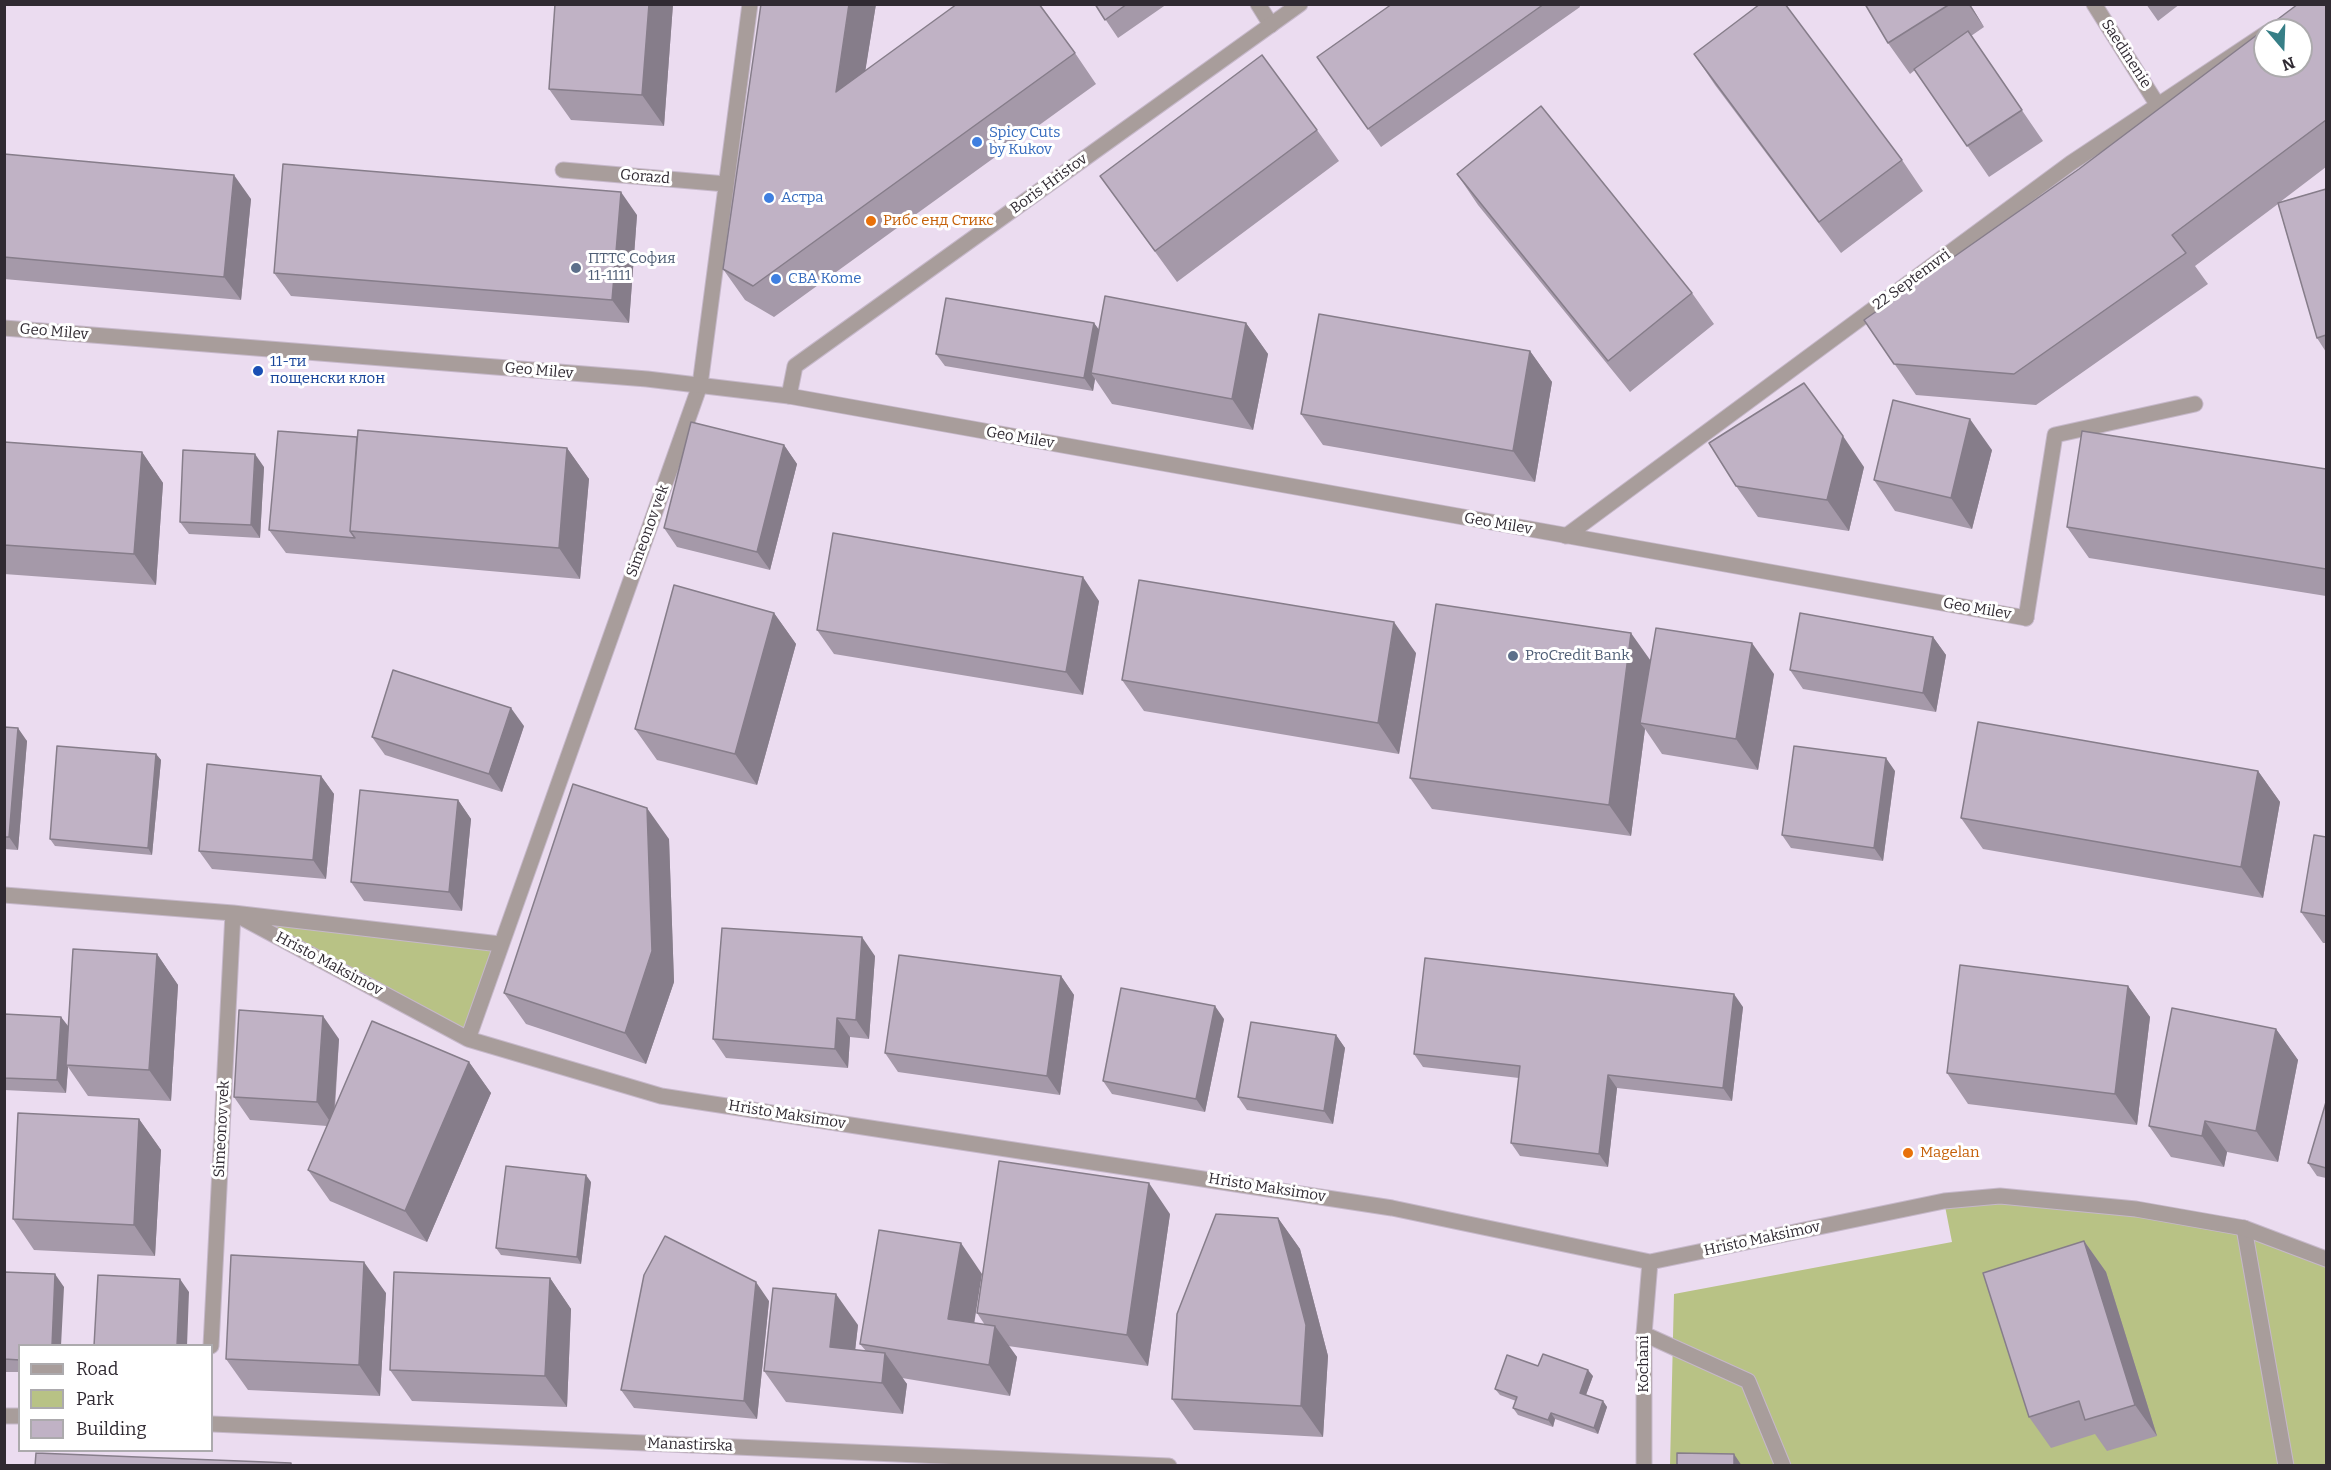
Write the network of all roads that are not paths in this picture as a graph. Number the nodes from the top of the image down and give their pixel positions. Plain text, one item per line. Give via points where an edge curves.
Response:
1 (750, 4) edge
2 (1258, 4) edge
3 (1300, 4) edge
4 (2094, 4) edge
5 (1271, 25) junction
6 (2253, 42) edge
7 (2157, 104) junction
8 (563, 170) dead end
9 (726, 184) junction
10 (4, 328) edge
11 (700, 385) junction
12 (789, 396) junction
13 (2195, 404) dead end
14 (1566, 536) junction
15 (4, 895) edge
16 (233, 913) junction
17 (500, 944) junction
18 (468, 1039) junction
19 (2244, 1228) junction
20 (2326, 1259) edge
21 (1650, 1263) junction
22 (1644, 1334) junction
23 (211, 1344) edge
24 (213, 1424) edge
25 (1000, 1462) edge
26 (1169, 1466) edge
27 (1644, 1466) edge
28 (1783, 1466) edge
29 (2286, 1466) edge

1 - 9 street, Simeonov vek
2 - 5 street
3 - 5 street, Boris Hristov
4 - 7 street, Saedinenie
5 - 12 street, Boris Hristov via 795,366
6 - 7 street, 22 Septemvri
7 - 14 street, 22 Septemvri via 2071,163
8 - 9 street, Gorazd
9 - 11 street, Simeonov vek
10 - 11 street, Geo Milev
11 - 12 street, Geo Milev
11 - 17 street, Simeonov vek
12 - 14 street, Geo Milev
13 - 14 street, Geo Milev via 2055,435 2026,618
15 - 16 street, Hristo Maksimov
16 - 17 street, Hristo Maksimov
16 - 18 street, Hristo Maksimov
16 - 23 street, Simeonov vek
17 - 18 street, Simeonov vek
18 - 21 street, Hristo Maksimov via 661,1096 1392,1208
19 - 20 street, Hristo Maksimov
19 - 21 street, Hristo Maksimov via 2136,1209 2001,1196 1944,1201
19 - 29 street
21 - 22 street, Kochani
22 - 27 street, Kochani
22 - 28 street via 1748,1381
24 - 25 street, Manastirska
25 - 26 street, Manastirska

